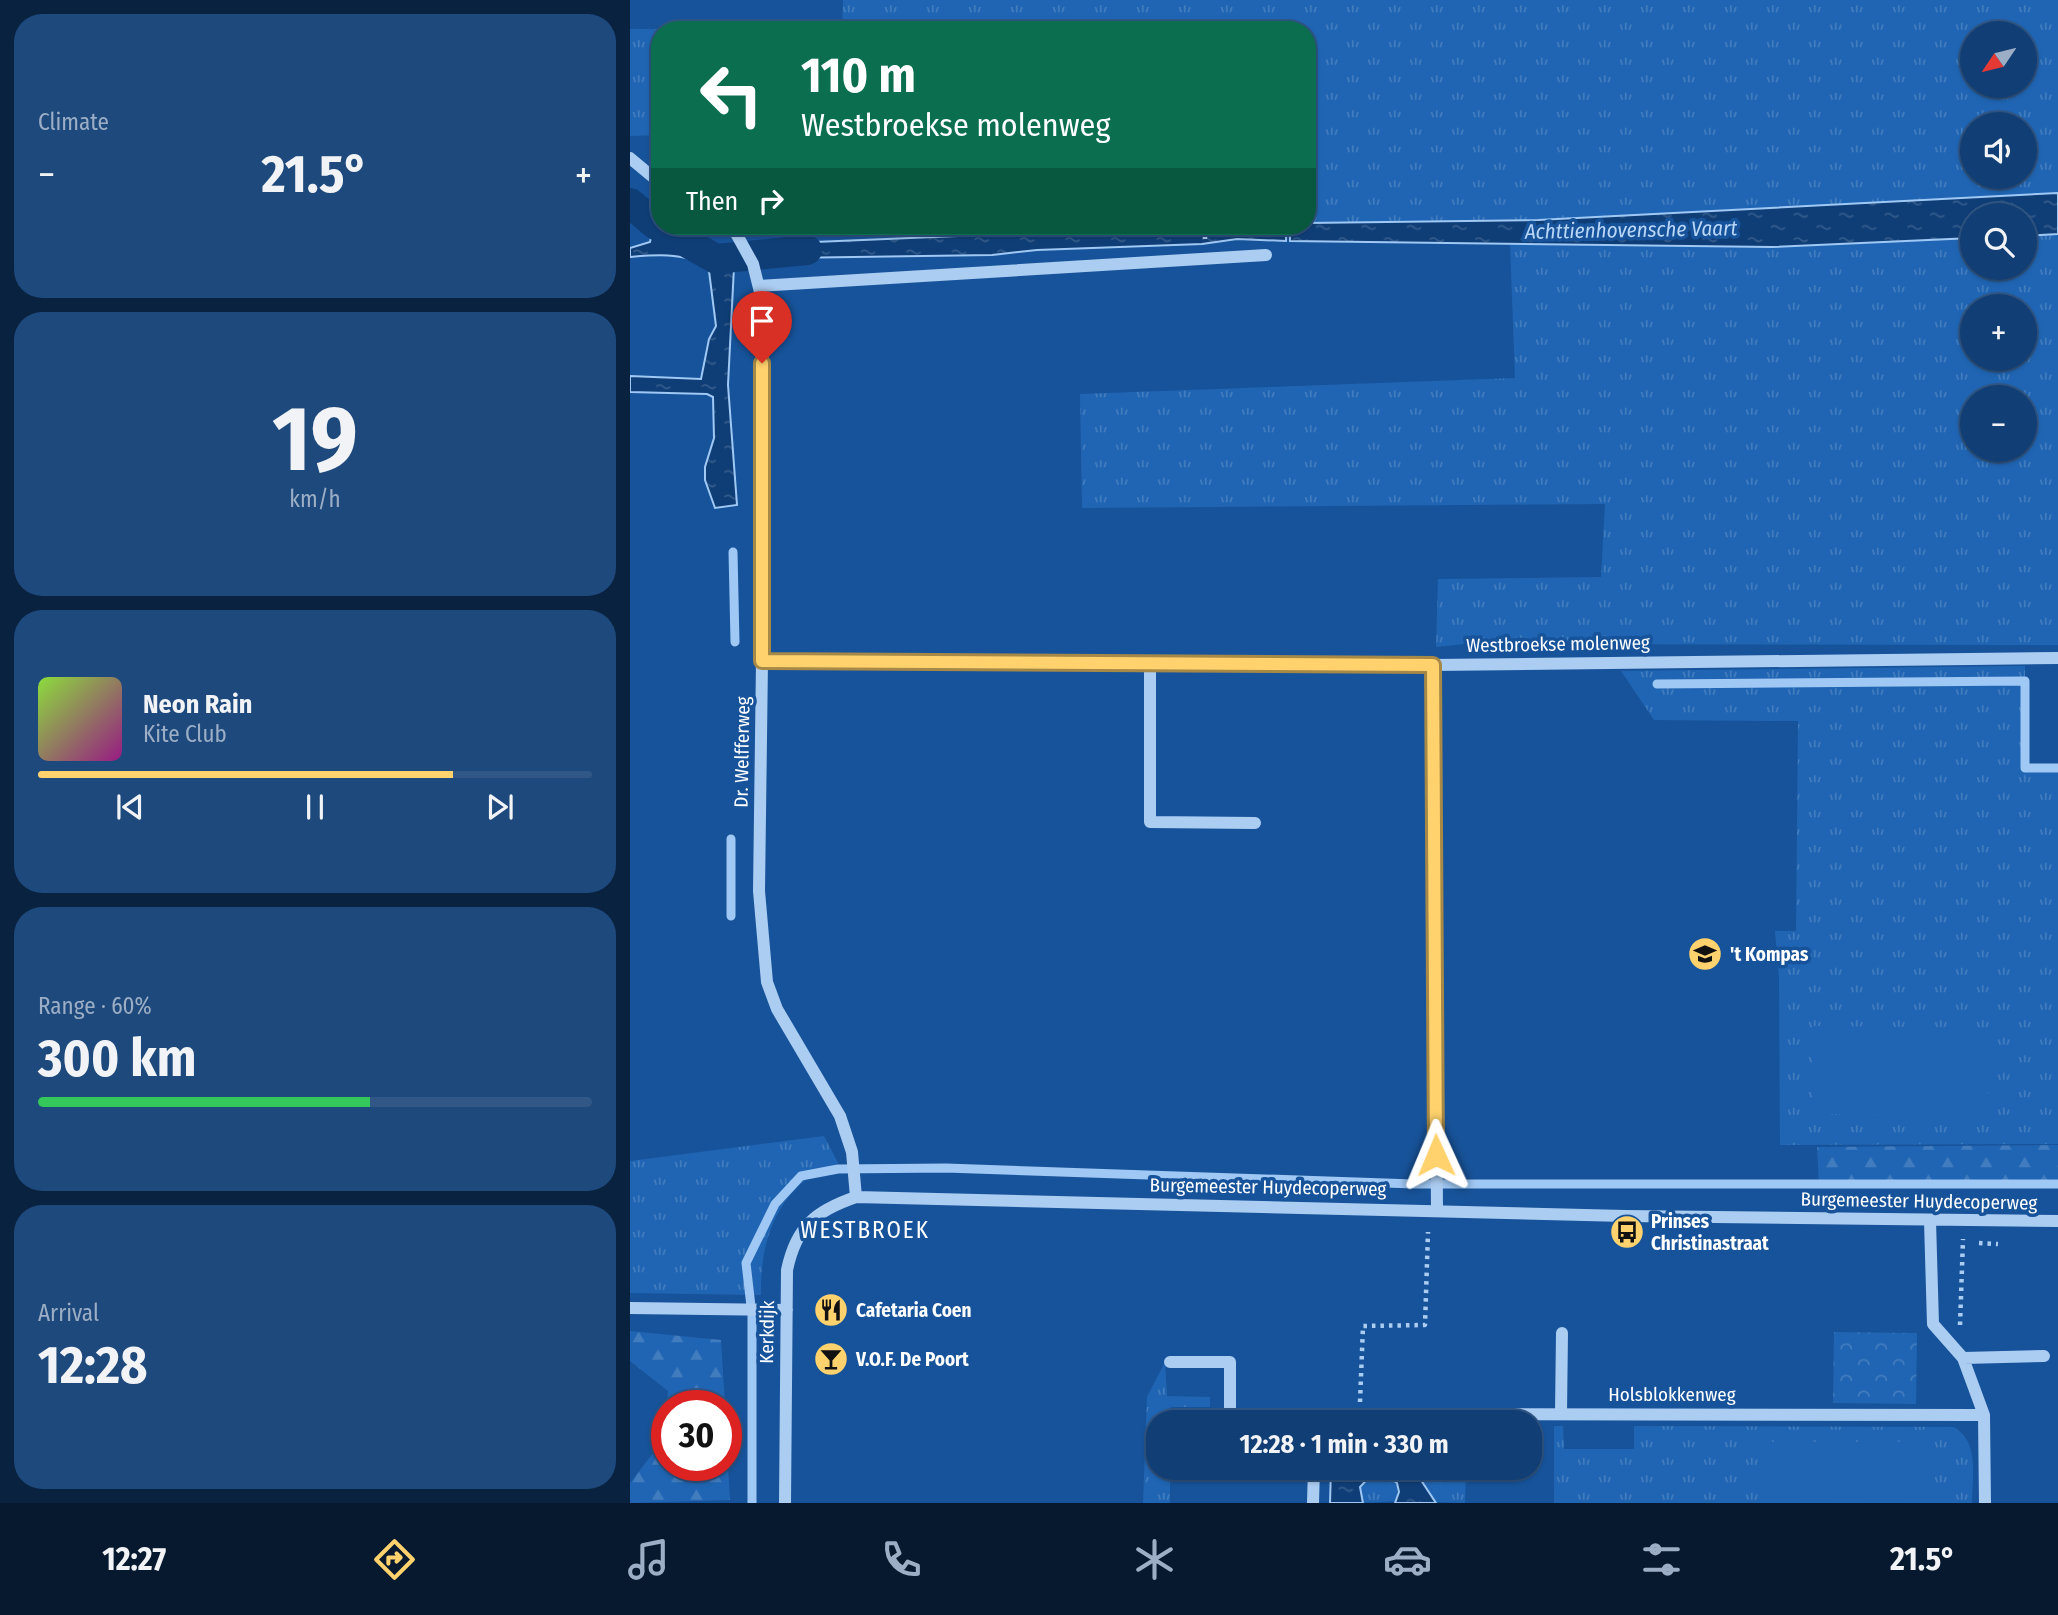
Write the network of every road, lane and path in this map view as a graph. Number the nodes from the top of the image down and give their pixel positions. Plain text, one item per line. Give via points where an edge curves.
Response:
1 (630, 158) edge
2 (651, 176) edge
3 (737, 235) edge
4 (1266, 255) dead end
5 (759, 283) junction
6 (2058, 658) edge
7 (762, 661) junction
8 (1150, 662) junction
9 (1433, 665) junction
10 (1255, 823) dead end
11 (855, 1191) junction
12 (1416, 1209) junction
13 (1437, 1210) junction
14 (1930, 1221) junction
15 (2058, 1221) edge
16 (1964, 1238) dead end
17 (630, 1308) edge
18 (787, 1310) junction
19 (1562, 1334) dead end
20 (1961, 1356) junction
21 (2044, 1356) dead end
22 (1170, 1362) dead end
23 (1360, 1409) dead end
24 (1230, 1410) edge
25 (1542, 1413) edge
26 (1562, 1413) junction
27 (1984, 1415) junction
28 (1314, 1480) edge
29 (785, 1503) edge
30 (1313, 1503) edge
31 (1985, 1503) edge

1 - 2 street
3 - 5 street, Dr. Welfferweg
4 - 5 street
5 - 7 street, Dr. Welfferweg
6 - 9 street, Westbroekse molenweg
7 - 8 street, Westbroekse molenweg
7 - 11 street, Dr. Welfferweg via 759,891 767,982 777,1009 840,1116
8 - 9 street, Westbroekse molenweg
8 - 10 street via 1150,822
9 - 13 street
11 - 12 street, Burgemeester Huydecoperweg
11 - 18 street, Kerkdijk via 822,1212 797,1237 787,1270
12 - 13 street, Burgemeester Huydecoperweg
12 - 23 path via 1415,1224 1428,1224 1425,1325 1363,1326
13 - 14 street, Burgemeester Huydecoperweg
14 - 15 street, Burgemeester Huydecoperweg
14 - 20 street via 1933,1324
16 - 20 path
17 - 18 street
18 - 29 street, Kerkdijk
19 - 26 street
20 - 21 street
20 - 27 street
22 - 24 street via 1230,1362
25 - 26 street, Holsblokkenweg
26 - 27 street, Holsblokkenweg
27 - 31 street
28 - 30 street

